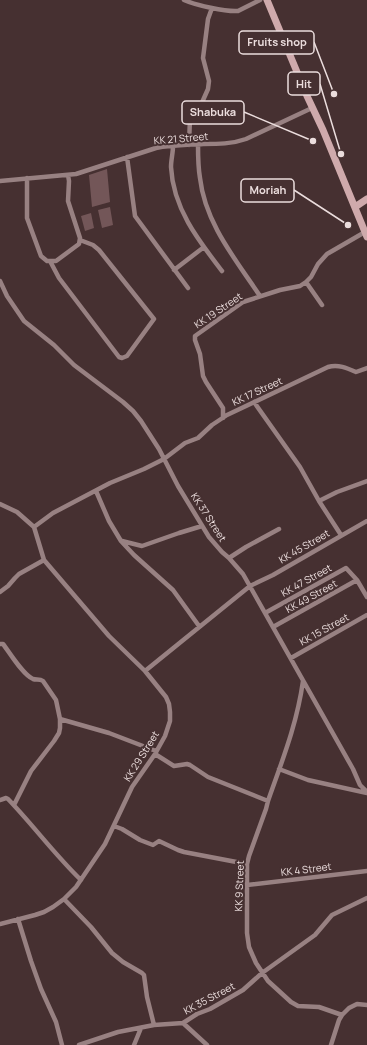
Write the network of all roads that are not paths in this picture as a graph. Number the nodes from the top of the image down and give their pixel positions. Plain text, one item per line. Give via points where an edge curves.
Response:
1 (184, 0) edge
2 (260, 0) edge
3 (267, 0) edge
4 (212, 8) junction
5 (312, 108) junction
6 (198, 144) junction
7 (189, 145) junction
8 (173, 146) junction
9 (127, 157) junction
10 (68, 175) junction
11 (27, 178) junction
12 (0, 181) edge
13 (367, 199) edge
14 (355, 207) junction
15 (366, 235) edge
16 (80, 240) junction
17 (204, 247) junction
18 (50, 261) junction
19 (174, 270) junction
20 (222, 271) dead end
21 (306, 282) junction
22 (1, 285) edge
23 (188, 288) dead end
24 (260, 296) junction
25 (322, 305) dead end
26 (367, 368) edge
27 (254, 402) junction
28 (223, 418) junction
29 (164, 459) junction
30 (367, 481) edge
31 (96, 491) junction
32 (319, 502) junction
33 (0, 504) edge
34 (367, 520) edge
35 (202, 526) junction
36 (34, 527) junction
37 (279, 529) dead end
38 (341, 535) junction
39 (121, 541) junction
40 (229, 558) junction
41 (44, 560) junction
42 (357, 580) junction
43 (250, 586) junction
44 (0, 592) edge
45 (367, 597) edge
46 (265, 613) junction
47 (367, 615) edge
48 (199, 626) junction
49 (273, 627) junction
50 (0, 644) edge
51 (290, 658) junction
52 (145, 671) junction
53 (303, 681) junction
54 (60, 719) junction
55 (155, 753) junction
56 (279, 769) junction
57 (367, 793) edge
58 (0, 800) edge
59 (268, 801) junction
60 (14, 805) junction
61 (114, 826) junction
62 (247, 864) junction
63 (367, 871) edge
64 (81, 880) junction
65 (247, 885) junction
66 (367, 898) edge
67 (64, 899) junction
68 (18, 920) junction
69 (0, 924) edge
70 (262, 973) junction
71 (367, 1005) edge
72 (342, 1015) junction
73 (183, 1022) junction
74 (154, 1025) junction
75 (141, 1028) junction
76 (62, 1045) edge
77 (79, 1045) edge
78 (134, 1045) edge
79 (207, 1045) edge
80 (330, 1045) edge

1 - 4 street
2 - 4 street via 238,11
3 - 5 main road
4 - 7 street via 208,19 204,58 209,81 208,89 200,107 191,115
5 - 6 street, KK 21 Street via 238,142
5 - 14 main road
6 - 7 street, KK 21 Street
6 - 24 street via 200,178 205,202 214,225
7 - 8 street, KK 21 Street
8 - 9 street, KK 21 Street via 156,148
8 - 17 street via 171,166 174,188 182,211
9 - 10 street, KK 21 Street
9 - 19 street via 135,216
10 - 11 street, KK 21 Street
10 - 16 street via 68,201
11 - 12 street, KK 21 Street
11 - 18 street via 27,218 41,256
13 - 14 main road
14 - 15 main road
15 - 21 street via 327,254
16 - 18 street via 79,244 56,261
16 - 18 street via 99,250 154,319 126,356 119,357 63,284
17 - 19 street
17 - 20 street
19 - 23 street
21 - 24 street, KK 19 Street via 300,286
21 - 25 street
22 - 29 street, KK 37 Street via 24,321 74,365 133,411
24 - 28 street, KK 19 Street via 243,302 195,337 203,376 224,410
26 - 27 street, KK 17 Street via 356,372 348,368 328,367
27 - 28 street, KK 17 Street
27 - 32 street via 300,467
28 - 29 street, KK 17 Street via 198,438 185,443
29 - 31 street, KK 17 Street
29 - 35 street, KK 37 Street
30 - 32 street
31 - 36 street, KK 17 Street via 50,514
31 - 39 street
32 - 38 street
33 - 36 street via 16,512
34 - 38 street, KK 45 Street
35 - 39 street via 142,546
35 - 40 street, KK 37 Street via 217,547
36 - 41 street, KK 29 Street
37 - 40 street
38 - 43 street, KK 45 Street
39 - 48 street via 173,590
40 - 43 street, KK 37 Street
41 - 44 street via 19,574
41 - 52 street, KK 29 Street via 109,636
42 - 45 street, KK 47 Street
42 - 46 street, KK 47 Street via 346,568
42 - 49 street, KK 49 Street
43 - 46 street, KK 37 Street
43 - 48 street, KK 45 Street
46 - 49 street, KK 37 Street
47 - 51 street, KK 15 Street
48 - 52 street, KK 45 Street
49 - 51 street, KK 37 Street
50 - 54 street via 3,644 28,675 43,680 56,700
51 - 53 street, KK 37 Street
52 - 55 street, KK 29 Street via 166,697 170,712 168,730
53 - 56 street, KK 9 Street via 292,733
53 - 57 street, KK 37 Street via 360,786
54 - 55 street via 109,733
54 - 60 street via 59,733 31,771
55 - 59 street via 174,766 190,765 208,777
55 - 61 street, KK 29 Street via 125,799
56 - 57 street via 308,780
56 - 59 street, KK 9 Street
58 - 60 street via 7,798
59 - 62 street, KK 9 Street
60 - 64 street
61 - 62 street via 153,845 159,841 184,852
61 - 64 street, KK 29 Street
62 - 65 street, KK 9 Street
63 - 65 street, KK 4 Street
64 - 67 street, KK 29 Street
65 - 70 street, KK 9 Street via 247,933 253,956
66 - 70 street, KK 35 Street via 332,915 315,935
67 - 68 street, KK 29 Street via 44,912
67 - 74 street via 112,953 144,975
68 - 69 street, KK 29 Street
68 - 76 street
70 - 72 street, KK 9 Street via 276,989 298,1006 319,1007
70 - 73 street, KK 35 Street via 243,990
71 - 72 street via 357,1004
72 - 80 street
73 - 74 street, KK 35 Street
73 - 79 street
74 - 75 street, KK 35 Street
75 - 77 street, KK 35 Street via 118,1032
75 - 78 street

